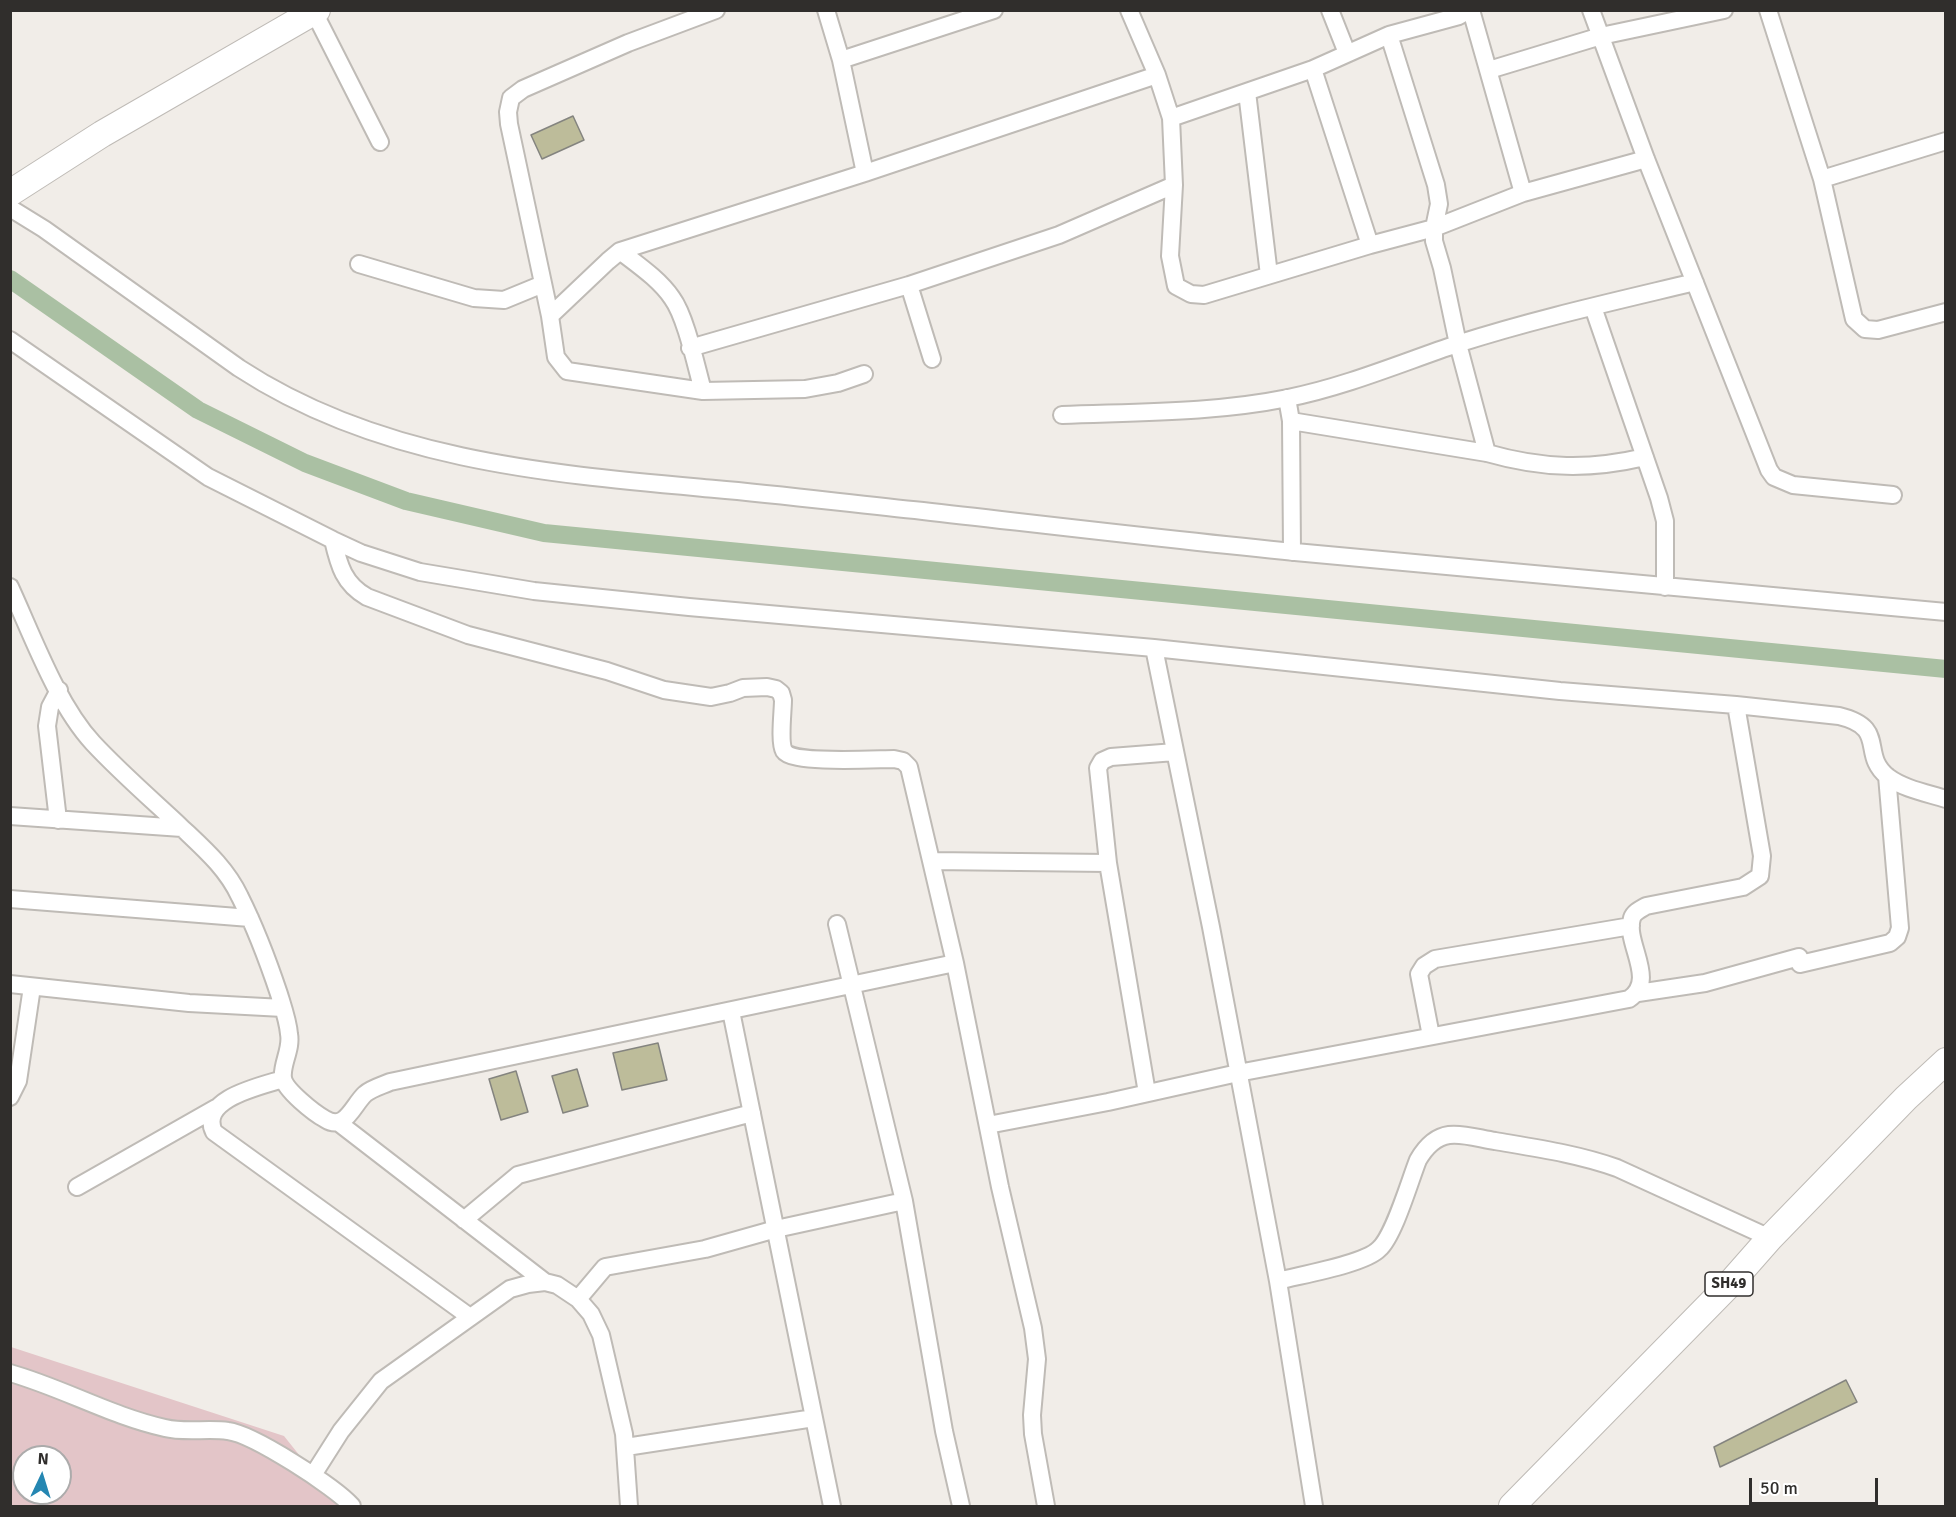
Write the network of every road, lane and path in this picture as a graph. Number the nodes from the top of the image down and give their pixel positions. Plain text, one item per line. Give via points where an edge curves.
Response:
1 (716, 10) edge
2 (826, 10) edge
3 (994, 10) edge
4 (1129, 10) edge
5 (1330, 10) edge
6 (1470, 10) edge
7 (1592, 10) edge
8 (1724, 10) edge
9 (1768, 10) edge
10 (315, 11) edge
11 (1389, 35) junction
12 (1601, 36) junction
13 (1347, 52) junction
14 (841, 60) junction
15 (1313, 69) junction
16 (1489, 70) junction
17 (1157, 75) junction
18 (1247, 92) junction
19 (1171, 118) junction
20 (380, 141) dead end
21 (1946, 141) edge
22 (1646, 159) junction
23 (865, 173) junction
24 (1822, 179) junction
25 (1174, 185) junction
26 (10, 193) edge
27 (1523, 193) junction
28 (10, 208) edge
29 (1434, 228) junction
30 (1370, 245) junction
31 (620, 251) junction
32 (359, 264) dead end
33 (1269, 275) junction
34 (1695, 282) junction
35 (543, 284) junction
36 (909, 285) junction
37 (1593, 307) junction
38 (1946, 312) edge
39 (550, 316) junction
40 (10, 340) edge
41 (1458, 344) junction
42 (690, 348) junction
43 (932, 359) dead end
44 (864, 374) dead end
45 (702, 391) junction
46 (1287, 398) junction
47 (1062, 415) dead end
48 (1291, 422) junction
49 (1487, 453) junction
50 (1645, 457) junction
51 (1893, 495) dead end
52 (333, 540) junction
53 (1292, 552) junction
54 (10, 587) edge
55 (1665, 587) junction
56 (1946, 612) edge
57 (1154, 648) junction
58 (58, 690) junction
59 (1736, 705) junction
60 (1175, 752) junction
61 (1887, 776) junction
62 (1946, 799) edge
63 (10, 816) edge
64 (58, 820) junction
65 (182, 828) junction
66 (931, 861) junction
67 (1108, 863) junction
68 (10, 898) edge
69 (250, 918) junction
70 (837, 924) dead end
71 (1631, 926) junction
72 (955, 963) junction
73 (10, 984) edge
74 (852, 986) junction
75 (32, 987) junction
76 (1638, 993) junction
77 (283, 1008) junction
78 (731, 1011) junction
79 (1431, 1036) junction
80 (1946, 1061) edge
81 (1238, 1073) junction
82 (283, 1079) junction
83 (1147, 1093) junction
84 (10, 1097) edge
85 (216, 1108) junction
86 (752, 1113) junction
87 (339, 1123) junction
88 (988, 1125) junction
89 (77, 1187) dead end
90 (904, 1201) junction
91 (464, 1220) junction
92 (776, 1229) junction
93 (1770, 1238) junction
94 (1278, 1281) junction
95 (545, 1282) junction
96 (578, 1299) junction
97 (470, 1317) junction
98 (10, 1373) edge
99 (814, 1418) junction
100 (626, 1448) junction
101 (313, 1475) junction
102 (352, 1506) edge
103 (629, 1506) edge
104 (832, 1506) edge
105 (961, 1506) edge
106 (1046, 1506) edge
107 (1314, 1506) edge
108 (1512, 1506) edge

1 - 35 street via 523,88 511,98 509,124
2 - 14 street
3 - 14 street
4 - 17 street
5 - 13 street
6 - 11 street
6 - 16 street
7 - 12 street
8 - 12 street
9 - 24 street
10 - 20 street
10 - 26 main road via 102,134
11 - 13 street
11 - 29 street via 1436,185 1439,204
12 - 16 street
12 - 22 street
13 - 15 street
14 - 23 street
15 - 18 street
15 - 30 street
16 - 27 street
17 - 19 street
17 - 23 street
18 - 19 street
18 - 33 street
19 - 25 street
21 - 24 street
22 - 27 street
22 - 34 street
23 - 31 street
24 - 38 street via 1854,319 1864,329 1878,330
25 - 33 street via 1170,256 1176,286 1191,294 1204,295
25 - 36 street via 1059,235
27 - 29 street
28 - 53 street via 268,387 306,407 407,444 550,472
29 - 30 street
29 - 41 street
30 - 33 street
31 - 39 street
31 - 42 street via 672,297 681,312
32 - 35 street via 474,298 504,300
34 - 37 street
34 - 51 street via 1774,477 1793,485
35 - 39 street
36 - 42 street
36 - 43 street
37 - 41 street
37 - 50 street
39 - 45 street via 556,357 567,370
40 - 52 street via 208,477
41 - 46 street via 1339,386
41 - 49 street
42 - 45 street
44 - 45 street via 805,389
46 - 47 street via 1214,409
46 - 48 street
48 - 49 street
48 - 53 street
49 - 50 street via 1567,467 1613,465
50 - 55 street via 1665,521
52 - 57 street via 420,572 534,591
52 - 66 street via 339,568 357,591 468,635 664,690 711,697 743,688 776,689 783,700 782,745 789,755 805,759 894,759 909,767
53 - 55 street
54 - 58 street
55 - 56 street
57 - 59 street via 1560,691
57 - 60 street
58 - 64 street via 46,726
58 - 65 street via 93,743
59 - 61 street via 1853,719 1864,725 1876,762
59 - 71 street via 1762,856 1760,876 1743,887 1646,906 1632,917
60 - 67 street via 1102,761 1098,768
60 - 81 street
61 - 62 street
61 - 76 street via 1900,928 1897,937 1890,943 1705,983
63 - 64 street
64 - 65 street
65 - 69 street via 226,874
66 - 67 street
66 - 72 street
67 - 83 street
68 - 69 street
69 - 77 street
70 - 74 street
71 - 76 street via 1641,978
71 - 79 street via 1435,959 1419,974
72 - 74 street
72 - 88 street
73 - 75 street
74 - 78 street
74 - 90 street
75 - 77 street
75 - 84 street via 18,1081
76 - 79 street via 1629,999
77 - 82 street via 290,1034
78 - 86 street
78 - 87 street via 390,1082 365,1094
79 - 81 street
80 - 93 main road, SH49
81 - 83 street
81 - 94 street
82 - 85 street via 232,1097
82 - 87 street via 287,1088 325,1119
83 - 88 street
85 - 89 street
85 - 97 street via 211,1116 214,1132
86 - 91 street via 518,1175
86 - 92 street
87 - 91 street
88 - 106 street via 1033,1329 1037,1359 1033,1434
90 - 92 street
90 - 105 street
91 - 95 street
92 - 96 street via 705,1249 605,1267
92 - 99 street
93 - 94 street via 1591,1159 1451,1135 1424,1149 1388,1238 1379,1250
93 - 108 main road, SH49
94 - 107 street
95 - 96 street
95 - 97 street via 510,1289
96 - 100 street via 601,1335
97 - 101 street via 381,1380
98 - 101 street via 167,1429 230,1431
99 - 100 street
99 - 104 street
100 - 103 street
101 - 102 street

